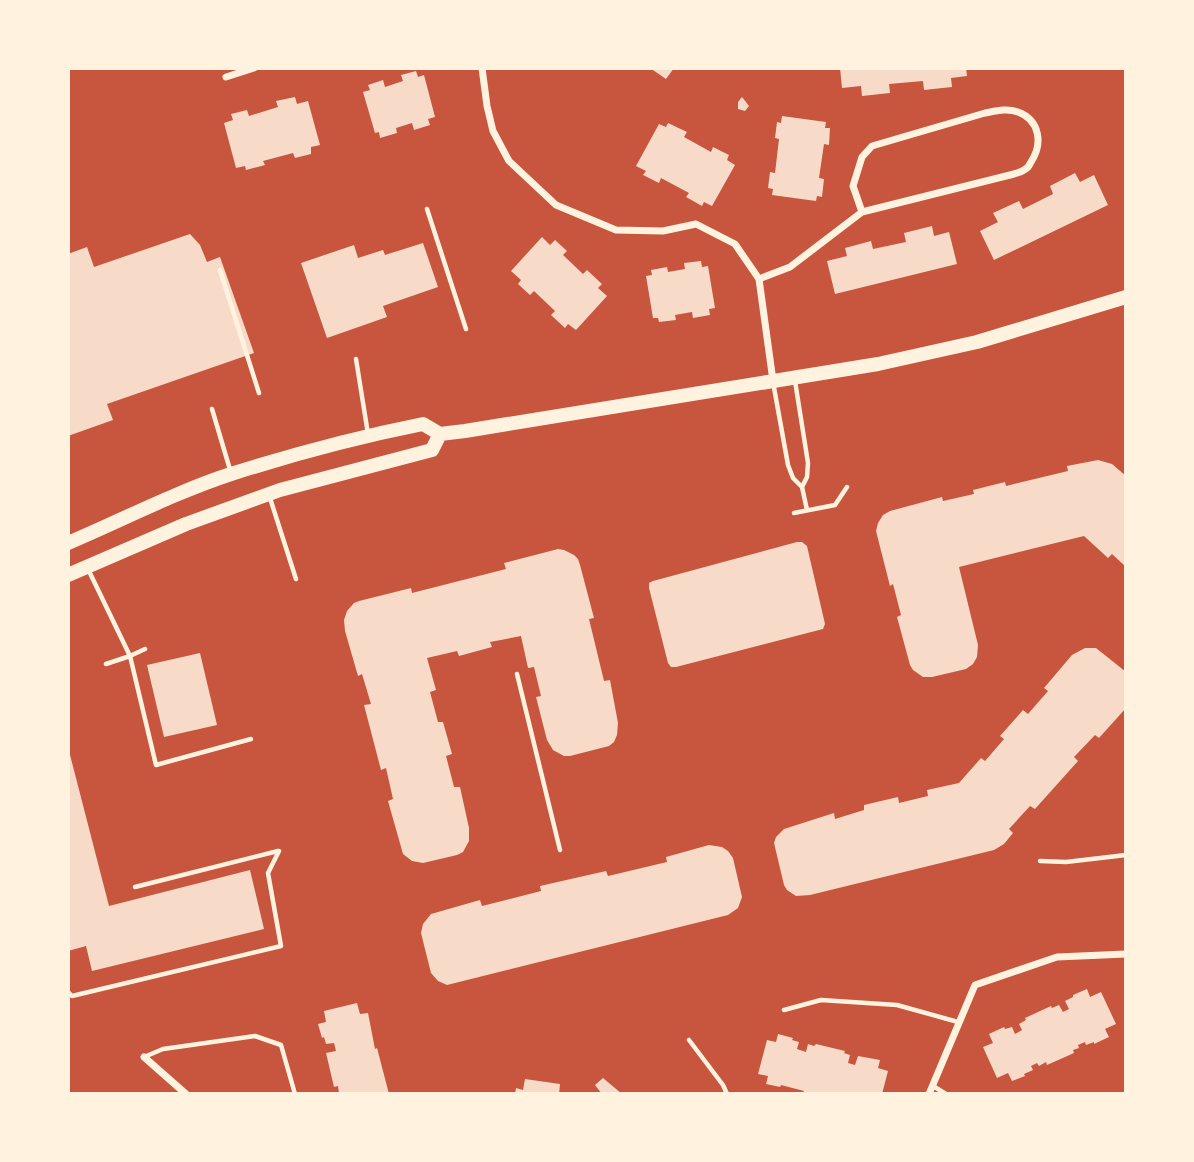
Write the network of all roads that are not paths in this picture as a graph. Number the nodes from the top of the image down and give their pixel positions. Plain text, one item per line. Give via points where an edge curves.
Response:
1 (254, 68) edge
2 (482, 68) edge
3 (226, 77) dead end
4 (427, 209) dead end
5 (862, 212) junction
6 (220, 270) dead end
7 (759, 279) junction
8 (1126, 298) edge
9 (466, 329) dead end
10 (356, 359) dead end
11 (795, 378) junction
12 (773, 381) junction
13 (259, 393) dead end
14 (212, 409) dead end
15 (440, 434) junction
16 (368, 435) junction
17 (231, 474) junction
18 (802, 487) junction
19 (847, 487) dead end
20 (269, 494) junction
21 (807, 510) junction
22 (794, 513) dead end
23 (68, 543) edge
24 (87, 567) junction
25 (68, 575) edge
26 (296, 579) dead end
27 (145, 649) dead end
28 (131, 656) junction
29 (106, 664) dead end
30 (517, 674) dead end
31 (251, 739) dead end
32 (560, 850) dead end
33 (1126, 855) edge
34 (1040, 860) dead end
35 (135, 887) dead end
36 (1126, 954) edge
37 (68, 992) edge
38 (784, 1010) dead end
39 (959, 1023) junction
40 (689, 1040) dead end
41 (144, 1057) joint
42 (931, 1090) edge
43 (186, 1094) edge
44 (295, 1094) edge
45 (727, 1094) edge
46 (946, 1094) edge

1 - 3 street
2 - 7 street via 498,141 509,161 556,205 615,230 663,231 696,225 735,244
4 - 9 lane
5 - 5 street via 1026,169 1039,146 1038,132 1025,116 1004,109 872,146 862,157 853,186
5 - 7 street via 790,267
6 - 13 lane
7 - 12 street
8 - 11 main road via 977,342
10 - 16 lane
11 - 12 main road
11 - 18 lane via 808,463
12 - 15 main road
12 - 18 lane via 788,465
14 - 17 lane
15 - 16 main road via 423,424
15 - 20 main road via 432,450
16 - 17 main road
17 - 23 main road
18 - 21 lane
19 - 21 lane via 835,505
20 - 24 main road
20 - 26 lane
21 - 22 lane
24 - 25 main road
24 - 28 lane
27 - 28 lane
28 - 29 lane
28 - 31 lane via 156,765
30 - 32 lane
33 - 34 lane via 1066,862
35 - 37 lane via 279,851 268,873 281,946 72,996
36 - 39 street via 1057,957 975,985
38 - 39 lane via 821,1000 897,1005
39 - 42 street
40 - 45 lane
41 - 43 street
41 - 44 lane via 163,1049 256,1036 281,1045
42 - 46 lane

